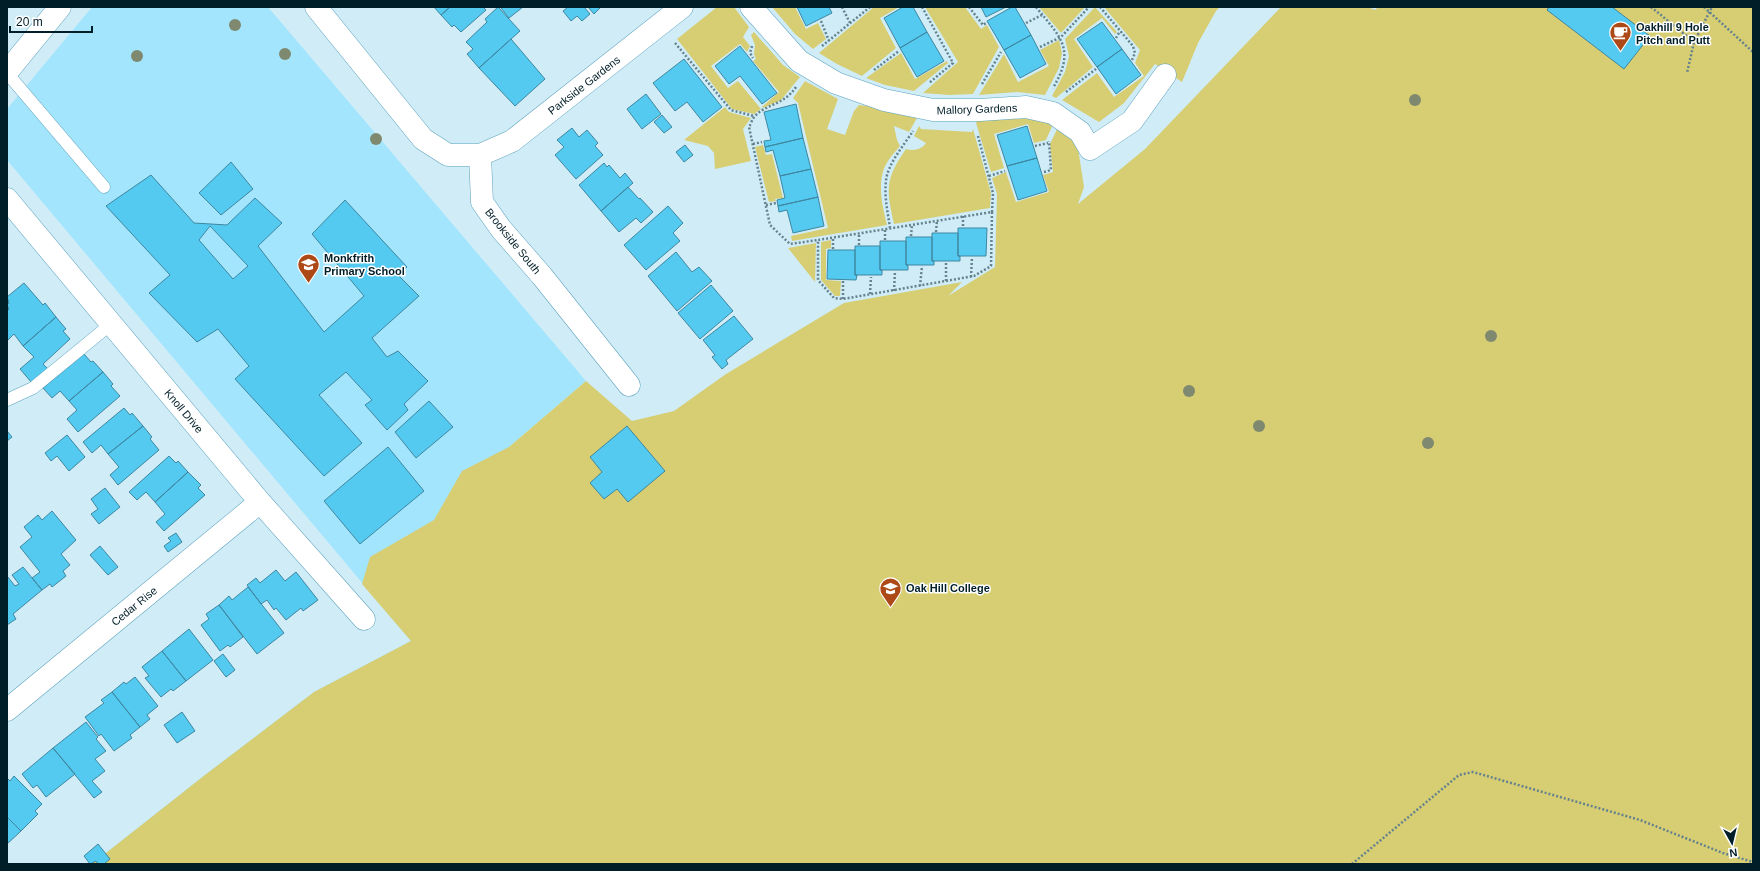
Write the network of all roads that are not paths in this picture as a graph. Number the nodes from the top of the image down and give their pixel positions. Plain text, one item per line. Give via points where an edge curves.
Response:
1 (60, 7) edge
2 (316, 7) edge
3 (682, 7) edge
4 (751, 7) edge
5 (7, 73) edge
6 (1165, 75) dead end
7 (480, 155) junction
8 (104, 187) dead end
9 (7, 199) edge
10 (111, 324) junction
11 (629, 385) dead end
12 (7, 400) edge
13 (260, 502) junction
14 (364, 619) dead end
15 (7, 710) edge

1 - 5 street
2 - 7 street via 423,139 448,155
3 - 7 street, Parkside Gardens via 512,141
4 - 6 street, Mallory Gardens via 799,61 836,83 884,100 927,109 1026,107 1052,110 1080,132 1090,149 1132,121
5 - 8 lane
7 - 11 street, Brookside South via 482,202 500,229 542,276
9 - 10 street, Knoll Drive
10 - 12 lane via 33,388
10 - 13 street, Knoll Drive
13 - 14 street, Knoll Drive
13 - 15 street, Cedar Rise

